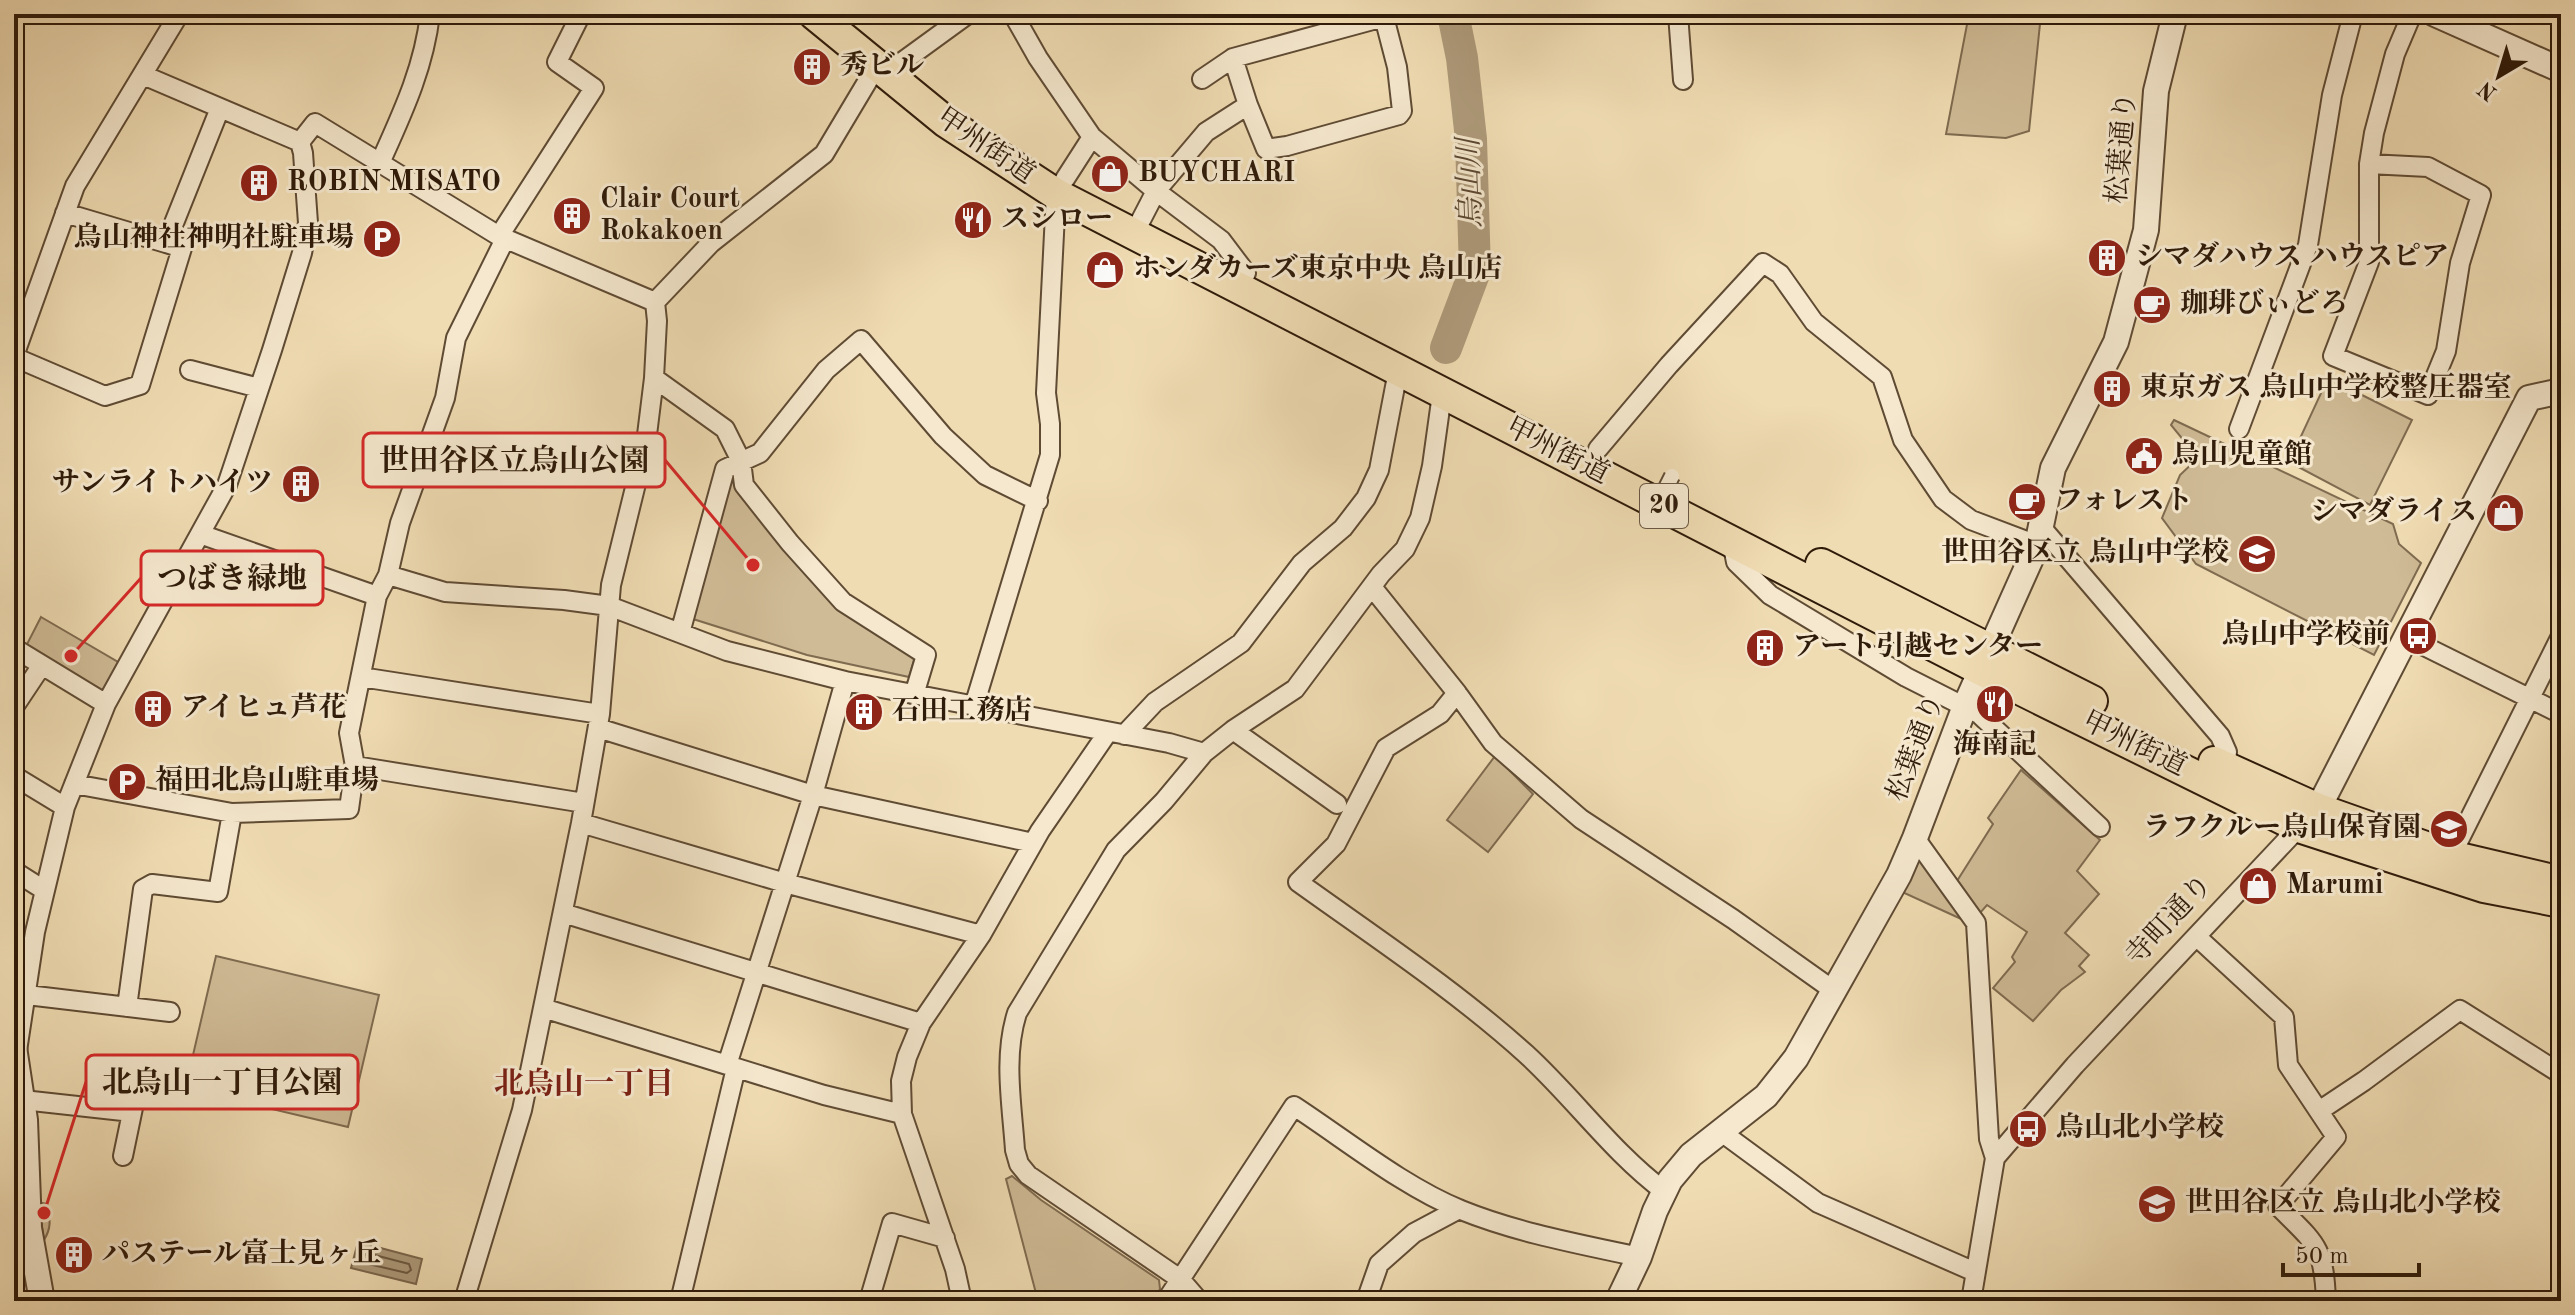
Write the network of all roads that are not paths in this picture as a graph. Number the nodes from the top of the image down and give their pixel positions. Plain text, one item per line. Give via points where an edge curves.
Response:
1 (430, 14) edge
2 (581, 14) edge
3 (814, 14) edge
4 (842, 14) edge
5 (968, 14) edge
6 (1013, 14) edge
7 (1678, 14) edge
8 (2175, 14) edge
9 (2353, 14) edge
10 (2412, 14) edge
11 (169, 17) edge
12 (2448, 17) edge
13 (1233, 58) junction
14 (889, 65) junction
15 (2561, 70) edge
16 (143, 75) junction
17 (1202, 79) dead end
18 (1683, 80) dead end
19 (1248, 105) junction
20 (220, 108) junction
21 (1092, 137) junction
22 (300, 142) junction
23 (380, 163) junction
24 (2369, 164) junction
25 (1060, 186) junction
26 (1156, 191) junction
27 (65, 213) junction
28 (1141, 220) junction
29 (502, 238) junction
30 (166, 243) junction
31 (1246, 273) junction
32 (655, 302) junction
33 (14, 356) edge
34 (190, 370) dead end
35 (1398, 371) junction
36 (654, 378) junction
37 (259, 388) junction
38 (2561, 391) edge
39 (1442, 394) junction
40 (2239, 429) dead end
41 (1598, 449) junction
42 (741, 461) junction
43 (1672, 476) dead end
44 (1038, 501) junction
45 (1651, 518) dead end
46 (200, 534) junction
47 (2039, 536) junction
48 (1732, 541) junction
49 (388, 575) junction
50 (1372, 587) junction
51 (377, 596) junction
52 (609, 606) junction
53 (680, 633) junction
54 (2561, 636) edge
55 (2408, 638) junction
56 (14, 648) edge
57 (1985, 660) junction
58 (42, 665) junction
59 (361, 677) junction
60 (845, 681) junction
61 (1457, 693) junction
62 (914, 695) junction
63 (2529, 698) junction
64 (106, 704) junction
65 (974, 706) junction
66 (1965, 706) junction
67 (14, 707) edge
68 (2561, 714) edge
69 (599, 721) junction
70 (1233, 730) junction
71 (1116, 733) junction
72 (1204, 753) junction
73 (355, 766) junction
74 (2225, 768) junction
75 (14, 776) edge
76 (74, 784) junction
77 (813, 795) junction
78 (584, 803) junction
79 (1337, 804) dead end
80 (65, 807) junction
81 (232, 813) junction
82 (2308, 818) junction
83 (581, 823) junction
84 (2100, 827) dead end
85 (1915, 838) junction
86 (1033, 843) junction
87 (2451, 856) junction
88 (14, 871) edge
89 (2561, 881) edge
90 (785, 883) junction
91 (44, 890) junction
92 (2561, 902) edge
93 (563, 913) junction
94 (981, 935) junction
95 (2197, 937) junction
96 (757, 974) junction
97 (1833, 990) junction
98 (27, 995) junction
99 (127, 1007) junction
100 (543, 1008) junction
101 (170, 1012) dead end
102 (921, 1023) junction
103 (15, 1049) edge
104 (732, 1067) junction
105 (2561, 1074) edge
106 (139, 1079) dead end
107 (23, 1100) junction
108 (2319, 1111) junction
109 (132, 1112) junction
110 (902, 1114) junction
111 (1720, 1131) junction
112 (123, 1156) dead end
113 (1995, 1158) junction
114 (1664, 1191) junction
115 (1459, 1209) junction
116 (21, 1212) edge
117 (945, 1238) junction
118 (1639, 1257) junction
119 (1975, 1272) junction
120 (1180, 1279) junction
121 (42, 1301) edge
122 (464, 1301) edge
123 (680, 1301) edge
124 (869, 1301) edge
125 (962, 1301) edge
126 (1166, 1301) edge
127 (1199, 1301) edge
128 (1366, 1301) edge
129 (1618, 1301) edge
130 (1971, 1301) edge
131 (2326, 1301) edge

1 - 23 street via 413,91
2 - 29 street via 557,62 594,88
3 - 14 highway, 甲州街道 / 20
4 - 14 highway, 甲州街道 / 20
5 - 14 street
6 - 21 street
7 - 18 street
8 - 47 street, 松葉通り via 2156,91 2146,230 2128,302 2116,342 2053,468
9 - 40 street via 2332,95 2308,245
10 - 24 street via 2395,54
11 - 16 street
12 - 15 street
13 - 17 street
13 - 19 street
13 - 19 street via 1384,17 1397,67 1399,115 1266,149
14 - 25 highway, 甲州街道 / 20 via 974,118
14 - 32 street via 824,154 711,243
16 - 20 street
16 - 27 street via 75,186
19 - 26 street via 1206,132
20 - 22 street
20 - 30 street
21 - 25 street
21 - 26 street
22 - 23 street via 315,123
22 - 37 street via 308,223
23 - 29 street
24 - 24 street via 2428,167 2481,195 2460,263 2446,351 2428,395 2333,356 2369,262
25 - 28 highway, 甲州街道 / 20
25 - 35 highway, 甲州街道 / 20
25 - 44 street via 1046,393 1050,455
26 - 28 street
26 - 31 street via 1221,240
27 - 30 street
27 - 33 street
28 - 31 highway, 甲州街道 / 20
29 - 32 street
29 - 49 street via 456,338 445,398 400,523
30 - 33 street via 182,248 140,385 105,396
31 - 41 highway, 甲州街道 / 20
32 - 36 street
34 - 37 street
35 - 39 highway, 甲州街道 / 20
35 - 71 street via 1379,470 1343,528 1302,563 1241,643
36 - 42 street via 725,429
36 - 52 street via 646,443
37 - 46 street via 227,485
38 - 55 street, 寺町通り via 2529,398
39 - 48 highway, 甲州街道 / 20
39 - 50 street via 1420,518 1405,549
41 - 47 street via 1763,263 1780,274 1814,322 1882,377 1903,440 1943,499 1971,520
41 - 57 highway, 甲州街道 / 20
42 - 44 street via 760,453 826,370 861,340 943,436 985,475
42 - 53 street via 725,469
42 - 62 street via 744,485 843,602 926,655
43 - 45 street, bridge
44 - 65 street
46 - 51 street
46 - 64 street
47 - 57 street, 松葉通り
47 - 74 street via 2220,736 2227,752
48 - 57 highway, 甲州街道 / 20
48 - 66 street via 1736,562 1770,595
49 - 51 street
49 - 52 street via 445,592
50 - 61 street
50 - 70 street via 1295,689
51 - 59 street
52 - 53 street
52 - 69 street
53 - 60 street via 727,651
54 - 63 street
55 - 63 street
55 - 82 street, 寺町通り
56 - 58 street
57 - 66 street, 松葉通り
57 - 74 highway, 甲州街道 / 20
57 - 82 highway, 甲州街道 / 20
58 - 64 street
58 - 67 street
59 - 69 street
59 - 73 street via 349,733
60 - 62 street
60 - 77 street
61 - 97 street via 1493,743 1581,819
61 - 114 street via 1440,714 1386,748 1336,844 1298,882 1480,1012
62 - 65 street
63 - 68 street
63 - 87 street
64 - 76 street
65 - 71 street
66 - 84 street
66 - 85 street, 松葉通り
69 - 77 street
69 - 78 street
70 - 72 street
70 - 79 street
71 - 72 street
71 - 86 street
72 - 120 street via 1116,850 1017,1013 1009,1059 1019,1164
73 - 78 street
73 - 81 street via 349,809
74 - 82 highway, 甲州街道 / 20
75 - 80 street
76 - 80 street
76 - 81 street
77 - 86 street
77 - 90 street
78 - 83 street
80 - 91 street
81 - 99 street via 218,892 152,884 143,889
82 - 87 highway, 甲州街道 / 20
82 - 92 highway, 甲州街道 / 20 via 2484,887
82 - 95 street, 寺町通り
83 - 90 street
83 - 93 street
85 - 97 street, 松葉通り
85 - 113 street via 1976,923 1989,1139
86 - 94 street
87 - 89 highway, 甲州街道 / 20
88 - 91 street
90 - 94 street
90 - 96 street
91 - 98 street
93 - 96 street
93 - 100 street
94 - 102 street
95 - 108 street via 2284,1017 2288,1065
95 - 113 street, 寺町通り
96 - 102 street
96 - 104 street
97 - 111 street, 松葉通り via 1796,1058 1766,1096
98 - 99 street
98 - 103 street
99 - 101 street
100 - 104 street
100 - 122 street via 522,1110
102 - 110 street via 901,1081
103 - 107 street
104 - 110 street
104 - 123 street
105 - 108 street via 2460,1010
106 - 109 street
107 - 109 street
107 - 116 street
108 - 131 street via 2336,1137 2278,1206 2315,1244 2325,1265
109 - 112 street
110 - 117 street
111 - 114 street, 松葉通り via 1691,1155
111 - 119 street via 1818,1203
113 - 119 street
114 - 118 street, 松葉通り
115 - 118 street via 1517,1230
115 - 120 street via 1294,1106
115 - 128 street via 1414,1233 1379,1264
116 - 121 street
117 - 124 street via 892,1223
117 - 125 street
118 - 129 street, 松葉通り
119 - 130 street
120 - 126 street
120 - 127 street

